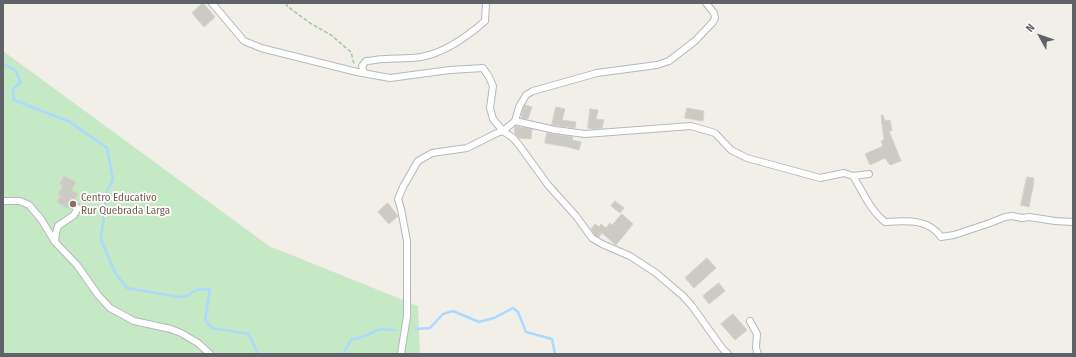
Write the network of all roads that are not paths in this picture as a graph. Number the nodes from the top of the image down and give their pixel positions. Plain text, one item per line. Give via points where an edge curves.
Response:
1 (212, 3) edge
2 (486, 3) edge
3 (706, 3) edge
4 (364, 73) junction
5 (515, 121) junction
6 (503, 132) junction
7 (869, 174) dead end
8 (853, 176) junction
9 (3, 201) edge
10 (73, 205) dead end
11 (1073, 222) edge
12 (55, 242) junction
13 (750, 321) dead end
14 (210, 354) edge
15 (401, 354) edge
16 (728, 354) edge
17 (758, 354) edge

1 - 4 street via 244,41 260,48
2 - 4 street via 486,20 475,30 439,52 422,57 366,62 362,66
3 - 5 street via 714,13 713,22 695,41 669,61 657,65 596,73 533,91 526,95
4 - 6 street via 390,78 483,68 493,86 490,108 493,119
5 - 6 street
5 - 8 street via 585,134 691,126 715,133 731,150 747,158 820,178 844,173
6 - 15 street via 467,148 432,153 418,161 403,187 398,199 407,241 407,316
6 - 16 street via 519,145 592,238 630,256 656,273 683,296
7 - 8 street
8 - 11 street via 872,208 886,222 924,224 941,237 1012,216
9 - 12 street via 20,201 29,206 42,218
10 - 12 street via 78,208 74,215 58,226
12 - 14 street via 77,265 110,308 134,321 171,329
13 - 17 street via 756,334

